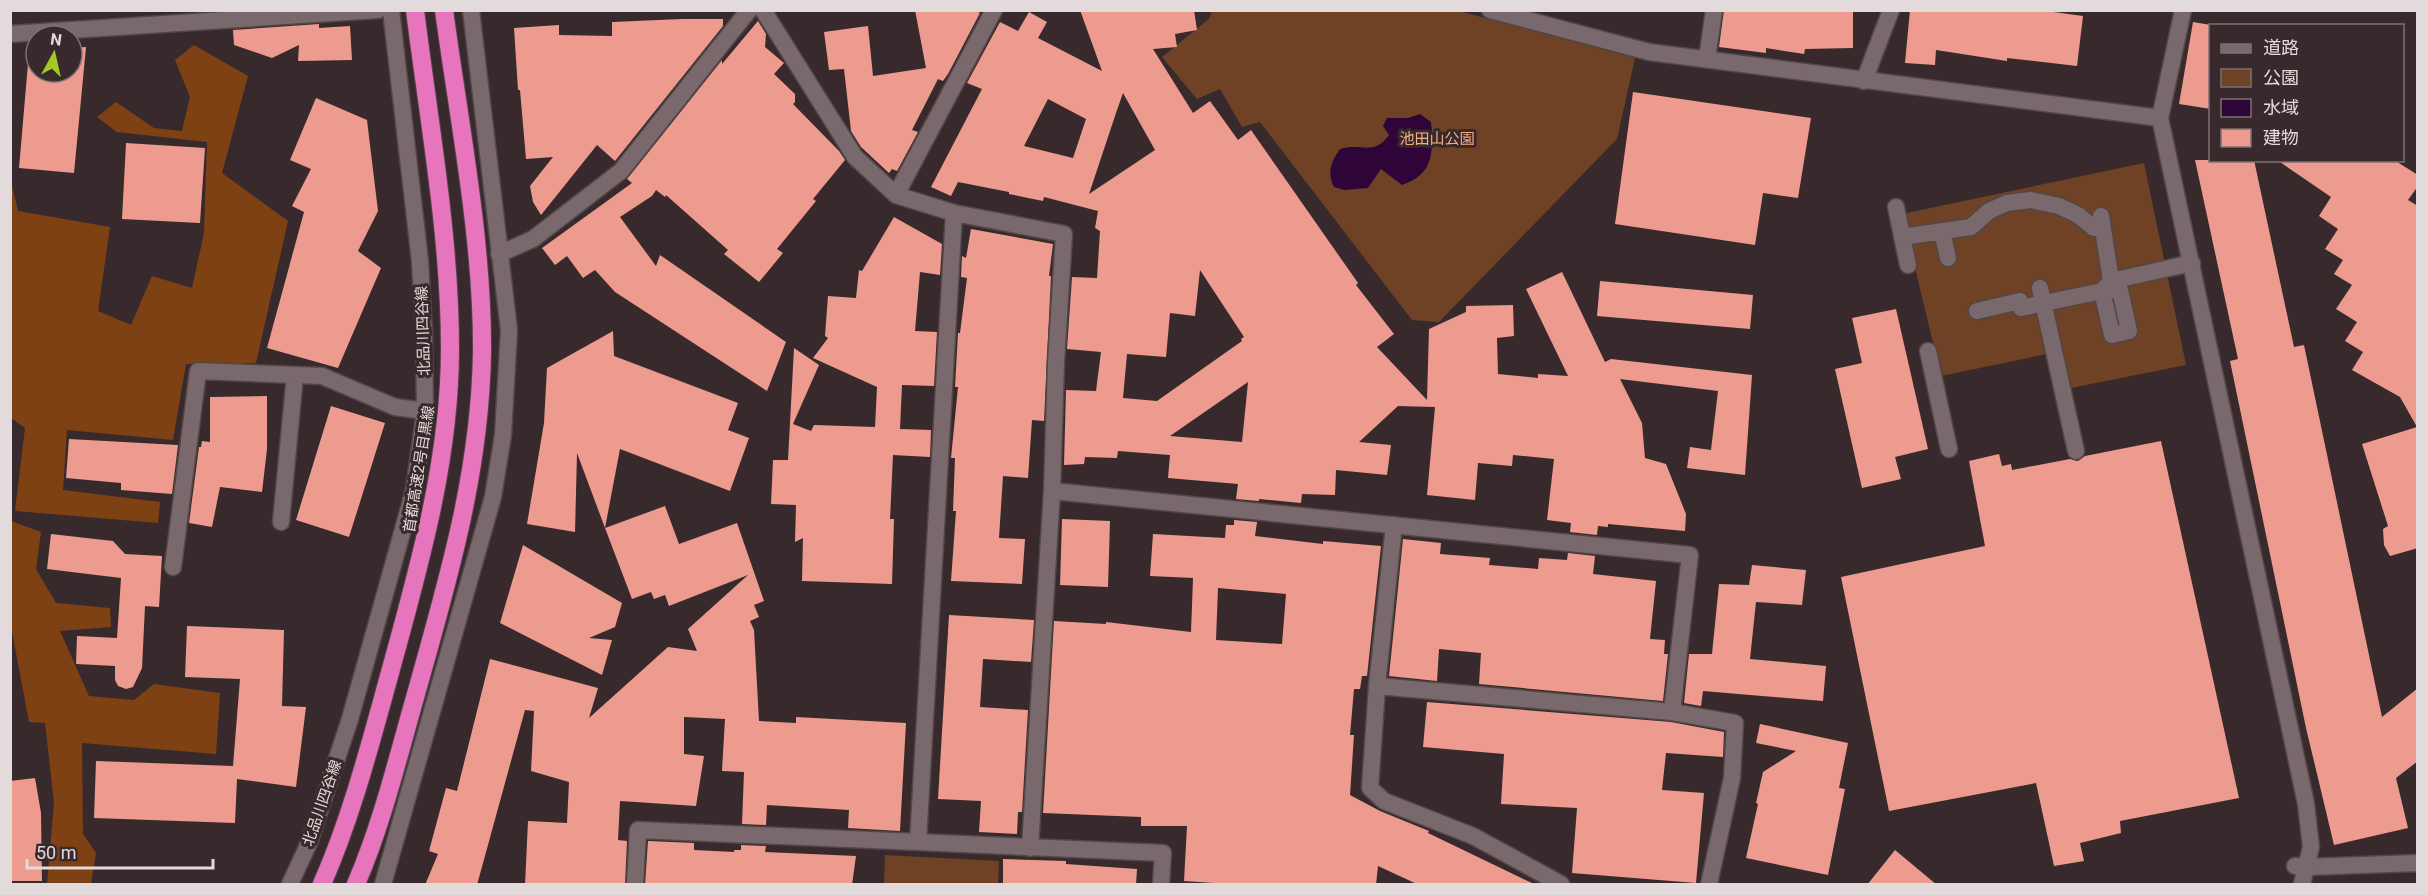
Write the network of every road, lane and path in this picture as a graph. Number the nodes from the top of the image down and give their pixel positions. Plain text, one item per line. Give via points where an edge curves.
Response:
1 (378, 10) edge
2 (391, 10) edge
3 (416, 10) edge
4 (444, 10) edge
5 (484, 10) edge
6 (749, 10) edge
7 (763, 10) edge
8 (994, 10) edge
9 (1490, 10) edge
10 (1714, 10) edge
11 (1891, 10) edge
12 (2183, 10) edge
13 (471, 11) edge
14 (10, 34) edge
15 (1707, 59) junction
16 (1864, 81) junction
17 (2160, 118) junction
18 (896, 195) junction
19 (1896, 207) dead end
20 (954, 213) junction
21 (1942, 231) junction
22 (1902, 237) junction
23 (499, 254) junction
24 (1948, 258) dead end
25 (2192, 263) junction
26 (1908, 265) dead end
27 (2106, 286) junction
28 (2042, 296) junction
29 (1977, 311) dead end
30 (1928, 351) dead end
31 (295, 375) junction
32 (425, 411) junction
33 (1949, 449) dead end
34 (2076, 452) dead end
35 (1052, 491) junction
36 (281, 522) dead end
37 (1394, 525) junction
38 (173, 567) dead end
39 (1377, 686) junction
40 (1672, 711) junction
41 (918, 842) junction
42 (1030, 848) junction
43 (2418, 863) edge
44 (2301, 866) junction
45 (290, 885) edge
46 (322, 885) edge
47 (356, 885) edge
48 (383, 885) edge
49 (635, 885) edge
50 (1161, 885) edge
51 (1561, 885) edge
52 (1709, 885) edge
53 (2302, 885) edge

1 - 14 street
2 - 32 street, 北品川四谷線 via 420,261
3 - 46 highway, 首都高速2号目黒線 via 450,307 444,443 423,551 376,722
4 - 47 highway via 476,248 481,307 481,397 468,498 454,558
5 - 13 street
6 - 23 street via 621,171 533,239
7 - 18 street via 855,157
8 - 18 street
9 - 15 street via 1649,52
10 - 15 street
11 - 16 street
12 - 17 street
13 - 23 street
15 - 16 street
16 - 17 street
17 - 25 street
18 - 20 street
19 - 22 street
20 - 35 street via 1064,234
20 - 41 street
21 - 22 street
21 - 24 street
21 - 27 street via 1971,227 1989,211 2007,203 2031,200 2059,206 2094,228 2102,222
22 - 26 street
23 - 48 street via 509,330 503,435 493,497
25 - 27 street
25 - 44 street via 2306,804 2311,847
27 - 28 street
28 - 29 street via 2021,308 2020,301
28 - 34 street
30 - 33 street
31 - 32 street via 322,376 395,407
31 - 36 street
31 - 38 street via 198,371
32 - 45 street, 北品川四谷線 via 414,490 354,707 309,843
35 - 37 street
35 - 42 street
37 - 39 street
37 - 40 street via 1690,555
39 - 40 street
39 - 51 street via 1370,788 1384,801 1473,836
40 - 52 street via 1735,723 1732,778
41 - 42 street
41 - 49 street via 638,830
42 - 50 street via 1162,853
43 - 44 street
44 - 53 street

